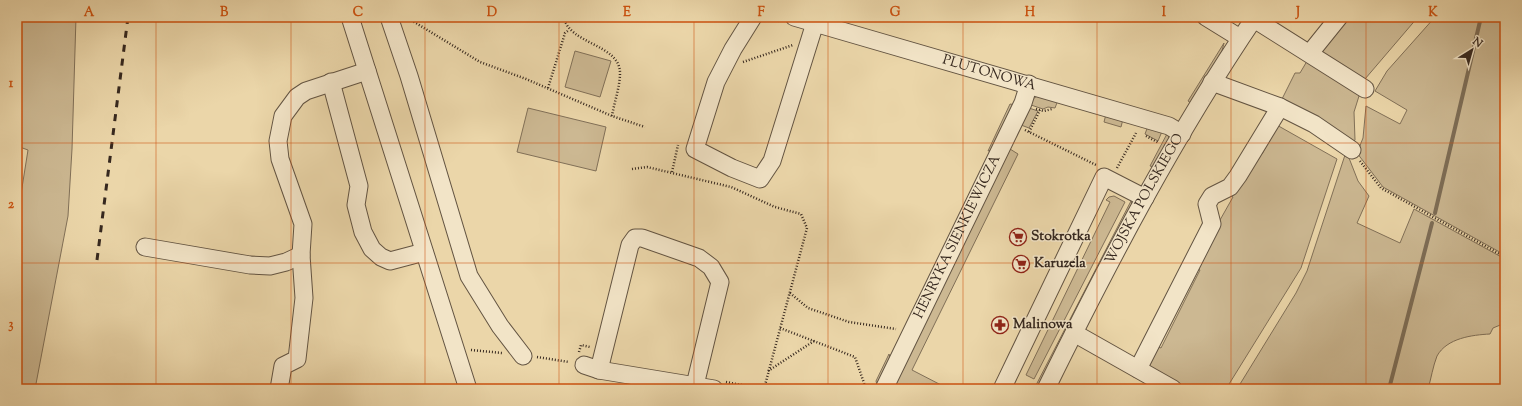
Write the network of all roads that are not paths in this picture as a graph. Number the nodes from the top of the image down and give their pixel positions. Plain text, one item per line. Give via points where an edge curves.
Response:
1 (350, 17) edge
2 (389, 17) edge
3 (1206, 17) edge
4 (1339, 17) edge
5 (757, 18) edge
6 (1254, 18) edge
7 (788, 19) edge
8 (815, 23) junction
9 (1240, 38) junction
10 (1310, 53) junction
11 (367, 71) junction
12 (331, 82) junction
13 (1212, 82) junction
14 (1030, 84) junction
15 (1365, 89) dead end
16 (1280, 107) junction
17 (1182, 134) junction
18 (1352, 150) road end
19 (1145, 198) junction
20 (146, 247) dead end
21 (424, 252) junction
22 (301, 255) junction
23 (1074, 333) junction
24 (523, 356) dead end
25 (1138, 369) junction
26 (695, 385) junction
27 (279, 389) edge
28 (468, 389) edge
29 (714, 389) edge
30 (884, 389) edge
31 (1002, 389) edge
32 (1046, 389) edge
33 (1173, 389) edge

1 - 11 street
2 - 24 street via 469,276 500,326
3 - 9 street
4 - 10 street
5 - 8 street via 724,66 710,98 695,149 760,179 772,160
6 - 9 street, WOJSKA POLSKIEGO
6 - 10 street
7 - 8 street, PLUTONOWA
8 - 14 street, PLUTONOWA
9 - 13 street, WOJSKA POLSKIEGO
10 - 15 street
11 - 12 street
11 - 21 street
12 - 21 street via 359,186 356,205 363,232 372,249 390,261
12 - 22 street via 297,97 282,116 280,127 280,159 303,224
13 - 16 street
13 - 17 street, WOJSKA POLSKIEGO
14 - 17 street, PLUTONOWA via 1169,126
14 - 30 street, HENRYKA SIENKIEWICZA
16 - 18 street via 1314,124
16 - 25 street via 1238,176 1230,186 1212,196 1207,204 1212,224
17 - 19 street, WOJSKA POLSKIEGO
19 - 23 street, WOJSKA POLSKIEGO
19 - 31 street via 1104,177
20 - 22 street via 250,265 270,266
21 - 28 street
22 - 27 street via 304,298 297,359 283,366
23 - 25 street
23 - 32 street, WOJSKA POLSKIEGO
25 - 33 street
26 - 26 street via 592,367 630,245 635,238 642,238 699,258 711,267 720,282
26 - 29 street

